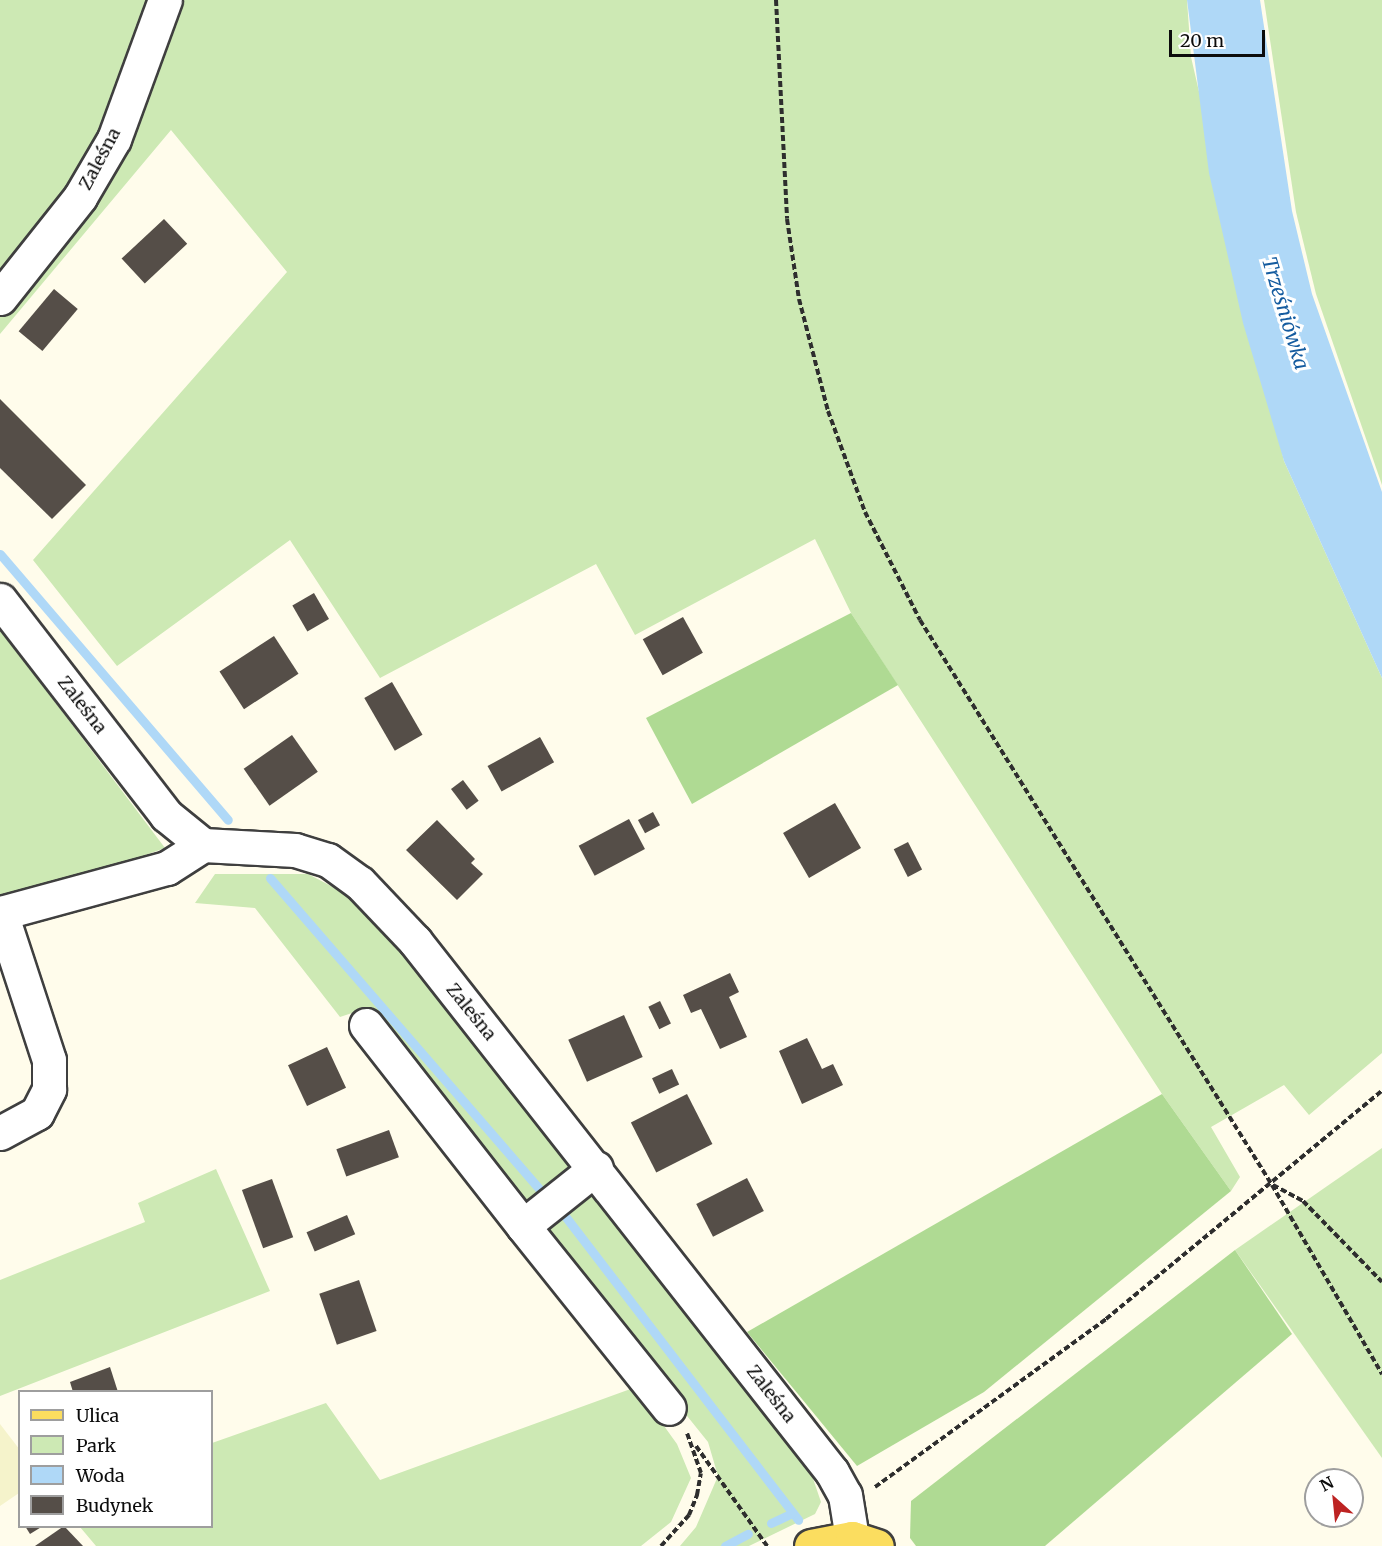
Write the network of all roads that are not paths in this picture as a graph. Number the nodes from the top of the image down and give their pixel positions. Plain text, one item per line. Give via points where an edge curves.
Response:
1 (165, 0) edge
2 (0, 298) edge
3 (0, 600) edge
4 (203, 845) junction
5 (0, 911) edge
6 (366, 1025) dead end
7 (0, 1133) edge
8 (596, 1168) junction
9 (523, 1226) junction
10 (669, 1408) road end
11 (865, 1542) edge
12 (812, 1546) edge

1 - 2 street, Zaleśna via 114,139 80,196
3 - 4 street, Zaleśna via 166,815
4 - 5 street via 167,868
4 - 8 street, Zaleśna via 295,850 328,860 360,883 415,941
5 - 7 street via 49,1060 49,1089 38,1113
6 - 9 street
8 - 9 street
8 - 11 street, Zaleśna via 845,1495
9 - 10 street
11 - 12 main road

